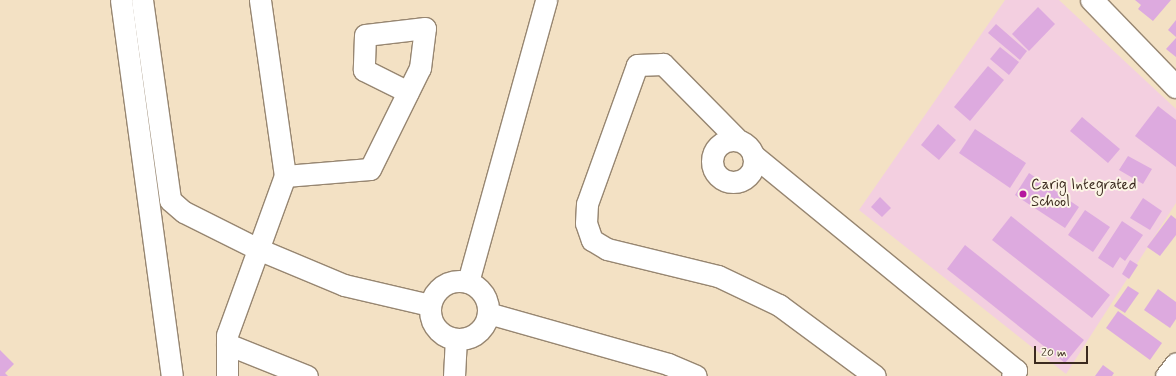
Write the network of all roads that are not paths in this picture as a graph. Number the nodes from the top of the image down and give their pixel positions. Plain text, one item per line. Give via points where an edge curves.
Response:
1 (121, 0) edge
2 (142, 0) edge
3 (260, 0) edge
4 (546, 0) edge
5 (1092, 0) edge
6 (1176, 87) edge
7 (408, 92) dead end
8 (738, 140) junction
9 (753, 155) junction
10 (285, 176) junction
11 (258, 249) junction
12 (468, 282) junction
13 (430, 305) junction
14 (488, 312) junction
15 (456, 339) junction
16 (227, 344) junction
17 (1176, 363) edge
18 (172, 376) edge
19 (227, 376) edge
20 (307, 376) edge
21 (454, 376) edge
22 (696, 376) edge
23 (875, 376) edge
24 (1012, 376) edge
25 (1166, 376) edge

1 - 18 street
2 - 11 street via 170,200 184,212
3 - 10 street
4 - 12 street
5 - 6 highway
7 - 10 street via 370,169
8 - 9 street via 750,148
8 - 9 street via 724,141 714,151 712,165 718,177 731,182 744,179 753,169
8 - 23 street via 663,64 637,65 587,204 586,223 592,240 607,249 718,276 779,305
9 - 24 street via 1016,370
10 - 11 street
11 - 13 street via 344,285
11 - 16 street via 227,336
12 - 13 street via 454,282 440,288
12 - 14 street via 484,295
13 - 15 street via 430,315 436,328 447,337
14 - 15 street via 481,330 474,336
14 - 22 street via 668,364
15 - 21 street
16 - 19 street
16 - 20 street
17 - 25 street

